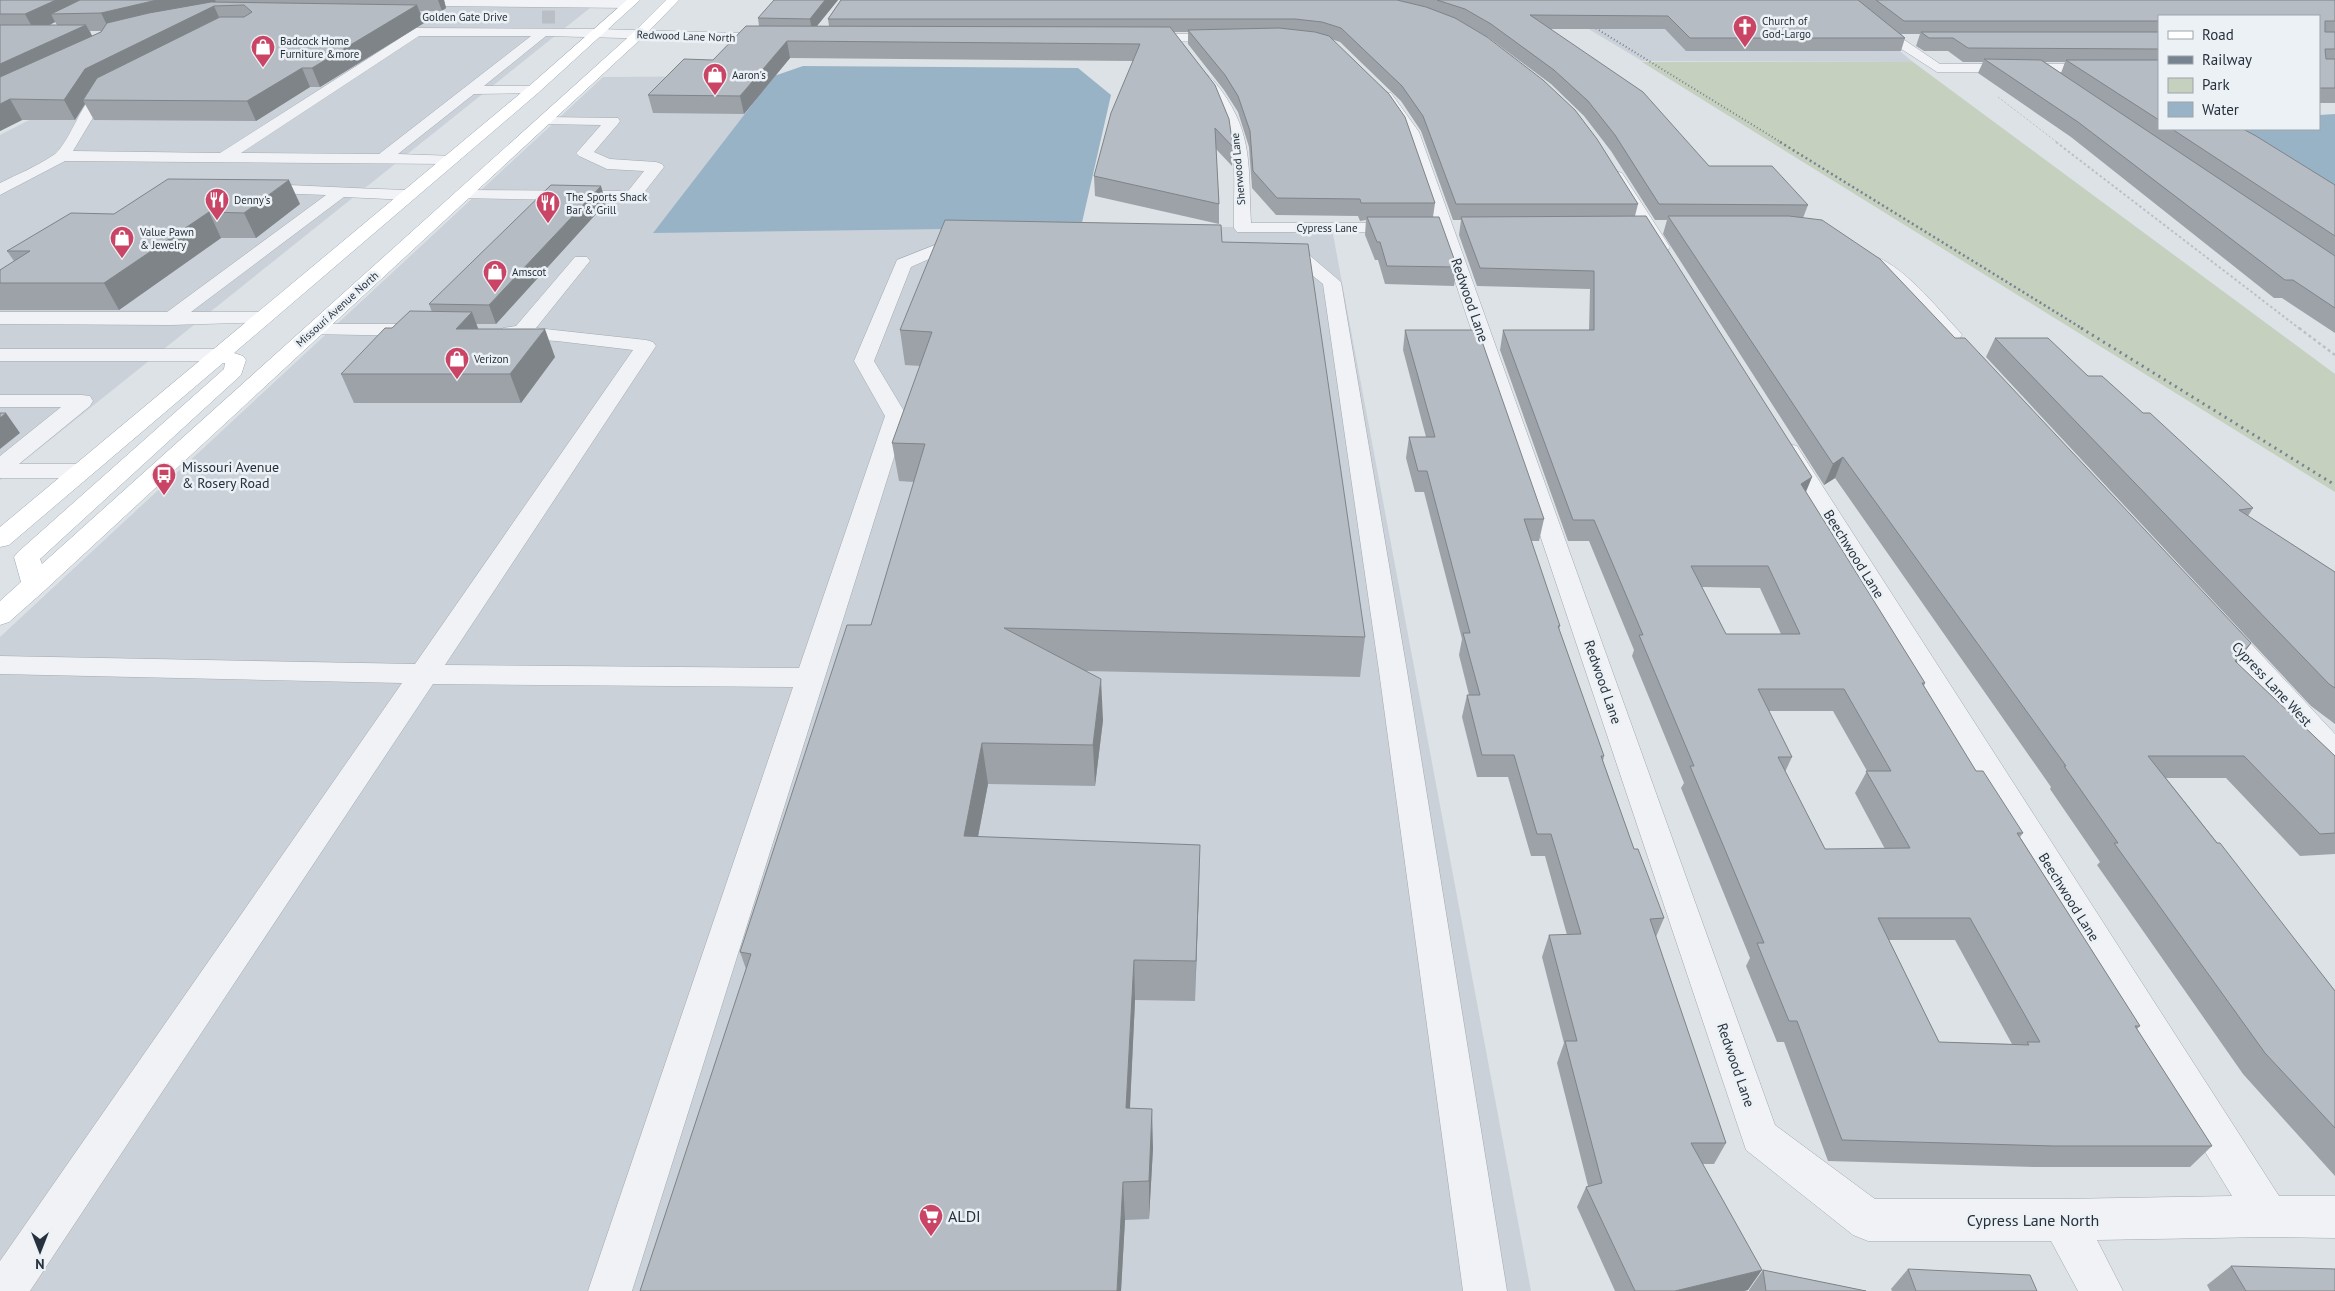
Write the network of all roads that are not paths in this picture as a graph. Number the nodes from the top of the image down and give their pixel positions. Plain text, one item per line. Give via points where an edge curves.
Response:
1 (673, 0) edge
2 (1846, 0) edge
3 (427, 1) edge
4 (632, 2) edge
5 (595, 17) dead end
6 (615, 17) junction
7 (656, 17) joint
8 (637, 23) junction
9 (391, 30) edge
10 (416, 32) junction
11 (543, 33) junction
12 (598, 33) junction
13 (789, 38) edge
14 (1125, 38) edge
15 (1175, 38) junction
16 (1234, 38) edge
17 (1896, 40) junction
18 (1916, 40) edge
19 (2039, 68) junction
20 (2158, 68) edge
21 (127, 80) edge
22 (1375, 84) edge
23 (2063, 85) edge
24 (470, 90) junction
25 (533, 90) junction
26 (544, 121) junction
27 (1601, 154) edge
28 (62, 156) junction
29 (206, 157) junction
30 (224, 158) junction
31 (382, 159) junction
32 (450, 159) junction
33 (182, 173) dead end
34 (244, 189) edge
35 (0, 190) edge
36 (340, 192) junction
37 (409, 195) junction
38 (462, 195) junction
39 (1438, 228) junction
40 (1237, 239) junction
41 (994, 247) edge
42 (1854, 250) edge
43 (581, 261) dead end
44 (1676, 270) edge
45 (297, 317) junction
46 (0, 318) edge
47 (263, 318) junction
48 (170, 319) junction
49 (438, 331) edge
50 (1963, 348) edge
51 (219, 354) junction
52 (0, 355) edge
53 (0, 400) edge
54 (1776, 430) edge
55 (0, 469) edge
56 (81, 471) junction
57 (0, 540) edge
58 (35, 585) junction
59 (2200, 605) edge
60 (0, 616) edge
61 (0, 665) edge
62 (424, 674) junction
63 (810, 678) junction
64 (2335, 752) edge
65 (1760, 1137) joint
66 (2268, 1216) junction
67 (2335, 1217) edge
68 (2063, 1220) junction
69 (5, 1291) edge
70 (610, 1291) edge
71 (1485, 1291) edge
72 (2101, 1291) edge

1 - 7 main road
2 - 17 street
3 - 4 street
4 - 6 main road, Missouri Avenue North
5 - 6 street
6 - 8 street
6 - 12 main road, Missouri Avenue North
7 - 8 street
8 - 12 street, Redwood Lane North
8 - 13 street, Redwood Lane North
8 - 26 main road, Missouri Avenue North
9 - 10 street, Redwood Lane North
10 - 11 street, Redwood Lane North
10 - 30 street
11 - 12 street, Redwood Lane North
11 - 24 street
12 - 25 main road, Missouri Avenue North
14 - 15 street
15 - 16 street
15 - 40 street, Sherwood Lane via 1234,125 1237,140
17 - 18 street
17 - 19 street via 1936,68
19 - 20 street
19 - 23 street
21 - 28 street via 101,93
22 - 39 street via 1412,132
24 - 25 street
24 - 31 street
25 - 32 main road, Missouri Avenue North
26 - 38 main road, Missouri Avenue North
26 - 38 street via 613,122 584,153 607,164 656,167 633,196
27 - 44 street
28 - 29 street
28 - 35 street
29 - 30 street
29 - 33 street
30 - 31 street
31 - 32 street
32 - 37 main road, Missouri Avenue North
34 - 36 street
36 - 37 street
36 - 48 street
37 - 45 main road, Missouri Avenue North
38 - 45 main road, Missouri Avenue North
39 - 40 street, Cypress Lane
39 - 65 street, Redwood Lane
40 - 71 street via 1295,252 1332,282
41 - 63 street via 945,246 903,264 864,361 896,416
42 - 50 street via 1902,282
43 - 62 street via 508,332 646,346
45 - 47 main road, Missouri Avenue North
45 - 49 street
45 - 58 main road, Missouri Avenue North
46 - 48 street
47 - 48 street
47 - 51 main road, Missouri Avenue North
51 - 52 street
51 - 56 main road, Missouri Avenue North
51 - 58 main road via 236,360 234,372 27,557
53 - 55 street via 82,401
54 - 66 street, Beechwood Lane
55 - 56 street
56 - 57 main road, Missouri Avenue North
58 - 60 main road, Missouri Avenue North
59 - 64 street, Cypress Lane West
61 - 62 street
62 - 63 street
62 - 69 street
63 - 70 street
65 - 68 street, Cypress Lane North via 1868,1220
66 - 67 street, Cypress Lane North
66 - 68 street, Cypress Lane North
68 - 72 street

